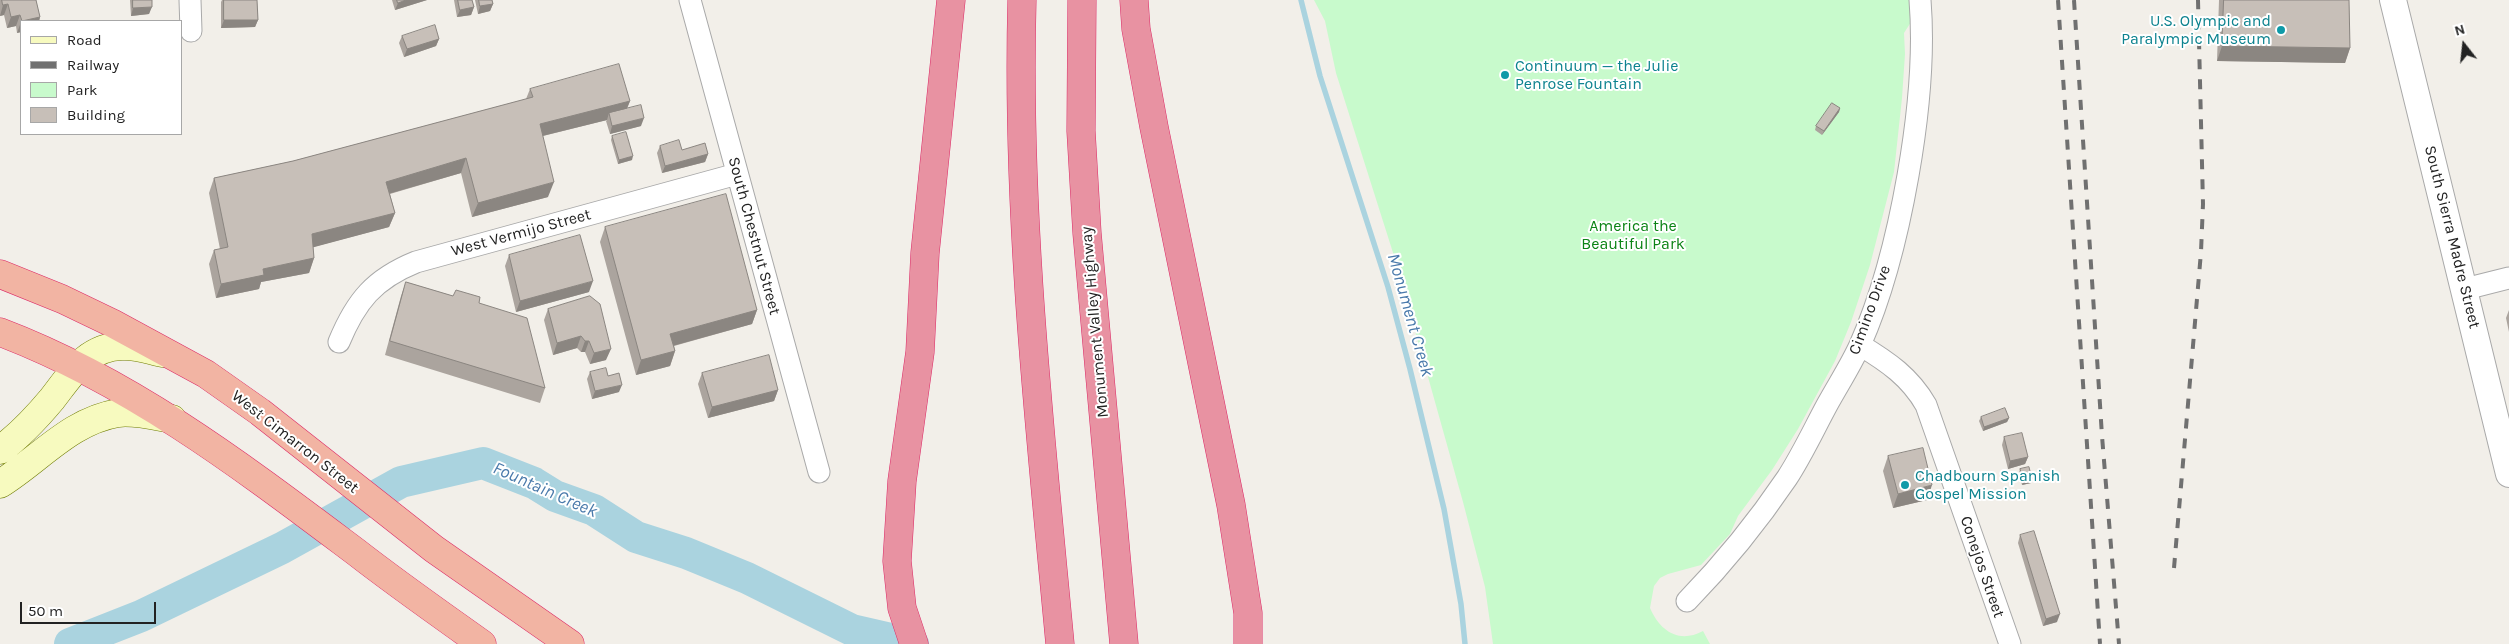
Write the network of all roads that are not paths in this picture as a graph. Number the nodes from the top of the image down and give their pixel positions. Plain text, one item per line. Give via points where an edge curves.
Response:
1 (190, 0) edge
2 (690, 0) edge
3 (951, 0) edge
4 (1022, 0) edge
5 (1082, 0) edge
6 (1134, 0) edge
7 (1920, 0) edge
8 (2393, 0) edge
9 (191, 31) dead end
10 (737, 174) junction
11 (0, 274) edge
12 (2509, 278) edge
13 (2465, 289) junction
14 (0, 332) edge
15 (339, 342) dead end
16 (1860, 345) junction
17 (174, 355) junction
18 (76, 365) junction
19 (173, 420) junction
20 (0, 450) edge
21 (819, 472) dead end
22 (2509, 474) edge
23 (0, 484) edge
24 (1686, 601) dead end
25 (482, 644) edge
26 (570, 644) edge
27 (914, 644) edge
28 (1060, 644) edge
29 (1124, 644) edge
30 (1248, 644) edge
31 (2010, 644) edge

1 - 9 street
2 - 10 street, South Chestnut Street
3 - 27 highway via 926,245 920,352 902,481 897,561 902,608
4 - 28 highway via 1020,135 1025,242
5 - 29 highway, Monument Valley Highway via 1081,131 1086,214
6 - 30 highway via 1136,29 1154,127 1231,505 1248,613
7 - 16 street, Cimino Drive via 1918,88 1904,194 1882,282
8 - 13 street, South Sierra Madre Street
10 - 15 street, West Vermijo Street via 409,265 386,276 360,302
10 - 21 street, South Chestnut Street
11 - 17 highway, West Cimarron Street via 62,299
12 - 13 street
13 - 22 street, South Sierra Madre Street
14 - 18 highway
16 - 24 street, Cimino Drive via 1787,477 1716,571
16 - 31 street, Conejos Street via 1902,373 1926,405
17 - 18 main road via 136,346 120,346 87,356
17 - 26 highway, West Cimarron Street via 260,412 434,549
18 - 19 highway
18 - 20 main road via 51,400
19 - 23 main road via 119,413 92,420 71,430
19 - 25 highway via 259,479

